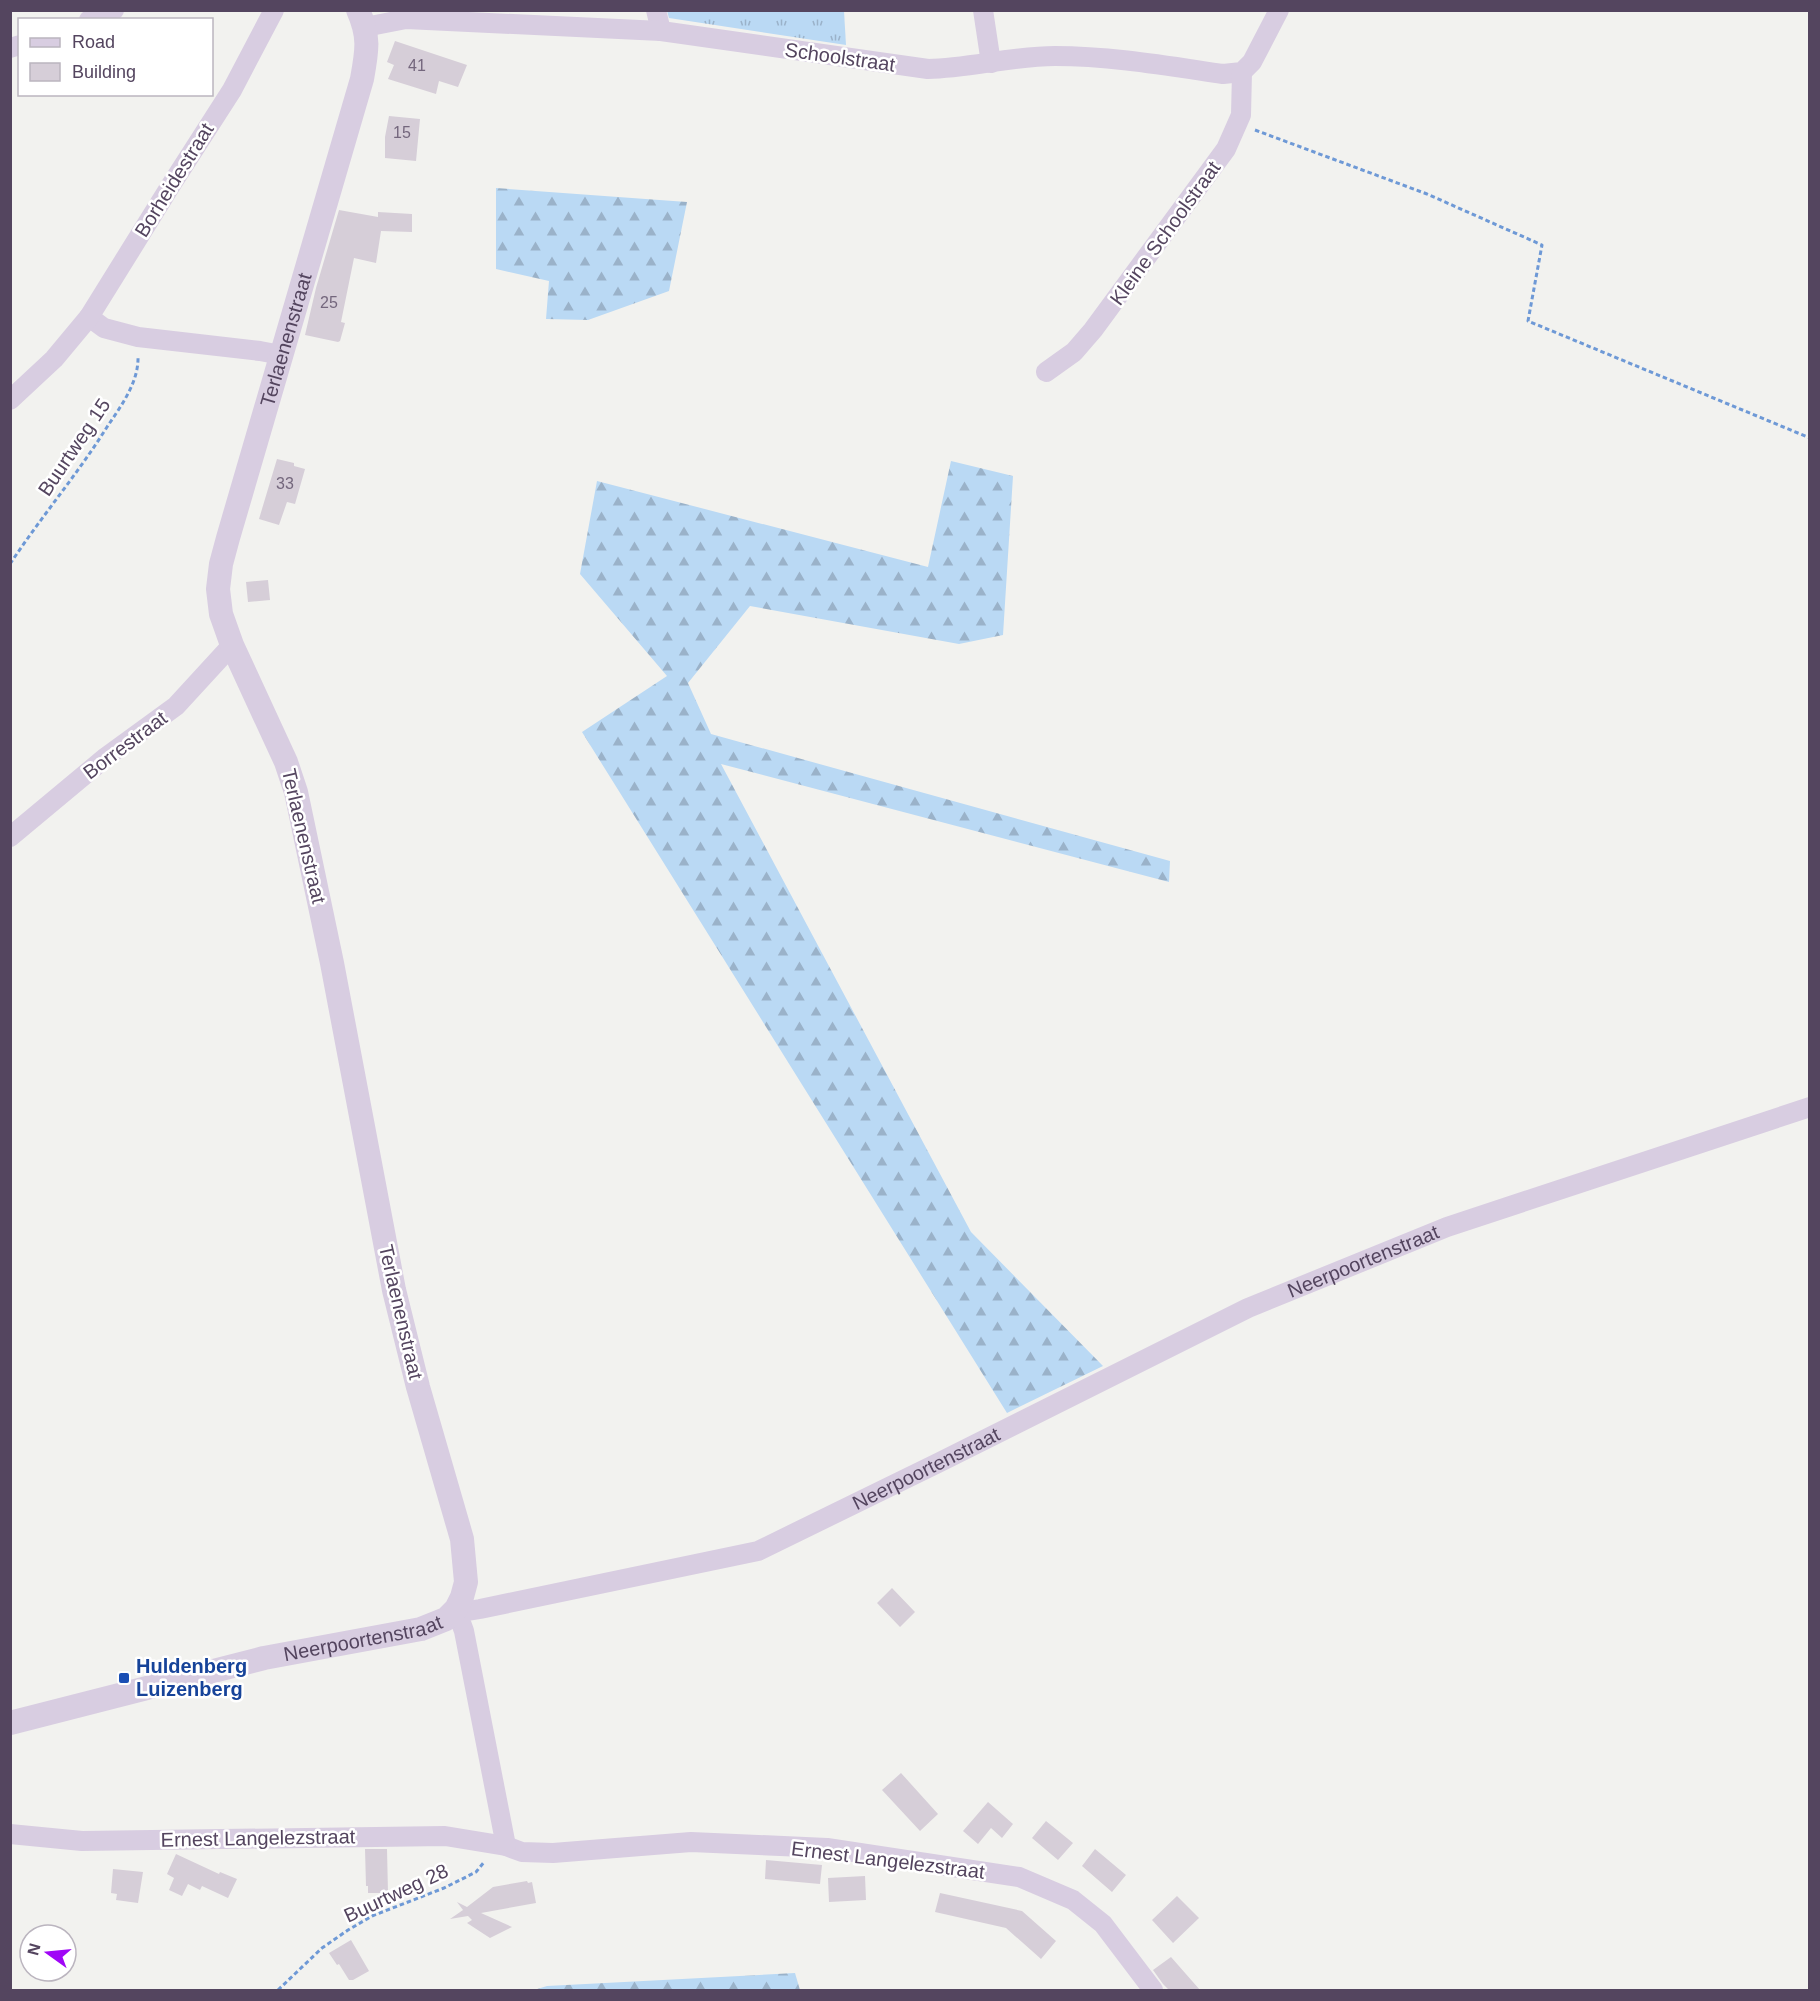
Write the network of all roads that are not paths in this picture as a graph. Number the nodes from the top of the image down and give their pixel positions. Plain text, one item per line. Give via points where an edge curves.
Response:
1 (114, 10) edge
2 (274, 10) edge
3 (656, 10) edge
4 (983, 10) edge
5 (1279, 10) edge
6 (94, 18) edge
7 (362, 19) edge
8 (661, 32) junction
9 (991, 63) junction
10 (1242, 72) junction
11 (89, 317) junction
12 (281, 355) junction
13 (1046, 372) dead end
14 (10, 400) edge
15 (231, 645) junction
16 (10, 837) edge
17 (1809, 1107) edge
18 (456, 1609) junction
19 (10, 1723) edge
20 (10, 1834) edge
21 (499, 1845) junction
22 (1153, 1990) edge

1 - 6 street
2 - 11 street, Borheidestraat via 232,90
3 - 8 street
4 - 9 street
5 - 10 street via 1252,62
7 - 8 street, Schoolstraat
7 - 12 street, Terlaenenstraat via 368,47 362,79
8 - 9 street, Schoolstraat via 928,69
9 - 10 street, Schoolstraat via 1054,56 1111,59 1223,74
10 - 13 street, Kleine Schoolstraat via 1241,115 1226,149 1093,330 1074,352
11 - 12 street via 104,328 138,337
11 - 14 street, Borheidestraat via 54,359
12 - 15 street, Terlaenenstraat via 221,564 221,614
15 - 16 street, Borrestraat via 176,705
15 - 18 street, Terlaenenstraat via 276,736 296,792 394,1290 462,1539 466,1582
17 - 18 street, Neerpoortenstraat via 1447,1227 1248,1308 758,1551 480,1609
18 - 19 street, Neerpoortenstraat via 446,1619 421,1629 264,1658
18 - 21 street via 464,1631
20 - 21 street, Ernest Langelezstraat via 82,1841 446,1836
21 - 22 street, Ernest Langelezstraat via 522,1852 553,1854 692,1842 827,1848 1019,1877 1073,1900 1103,1924

